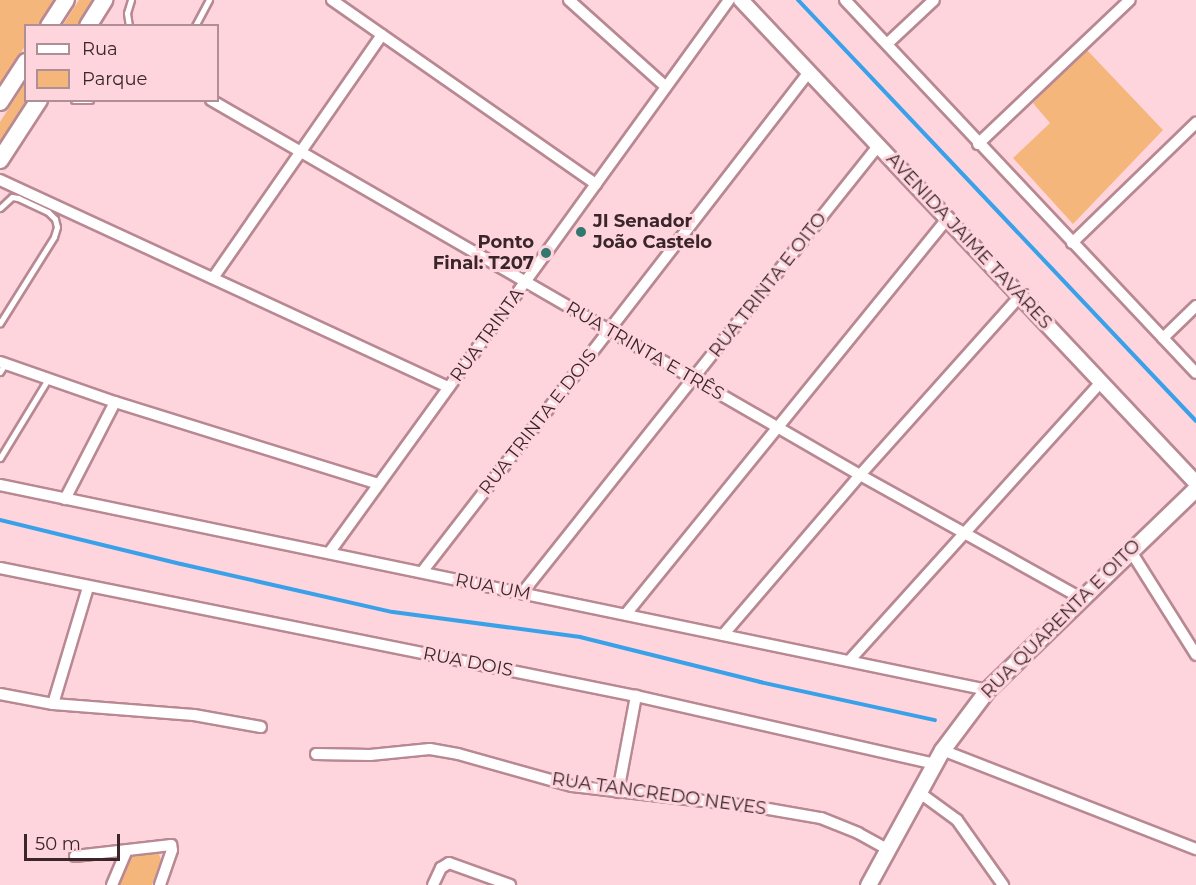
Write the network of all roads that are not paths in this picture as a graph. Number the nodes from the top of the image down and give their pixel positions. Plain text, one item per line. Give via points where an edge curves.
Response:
1 (66, 0) edge
2 (104, 0) edge
3 (131, 0) edge
4 (209, 0) edge
5 (332, 0) edge
6 (569, 0) edge
7 (729, 0) edge
8 (741, 0) edge
9 (845, 0) edge
10 (934, 0) edge
11 (1130, 0) edge
12 (50, 24) edge
13 (89, 24) edge
14 (129, 24) edge
15 (196, 24) edge
16 (382, 35) junction
17 (887, 44) junction
18 (24, 65) edge
19 (809, 72) junction
20 (666, 87) junction
21 (0, 102) edge
22 (38, 102) edge
23 (214, 102) edge
24 (1196, 123) edge
25 (978, 144) junction
26 (878, 146) junction
27 (299, 153) junction
28 (0, 160) edge
29 (0, 180) edge
30 (596, 184) junction
31 (0, 208) edge
32 (947, 219) junction
33 (1072, 243) junction
34 (213, 278) junction
35 (525, 282) junction
36 (1020, 296) junction
37 (1196, 306) edge
38 (0, 323) edge
39 (609, 331) junction
40 (1162, 338) junction
41 (2, 366) edge
42 (1196, 373) edge
43 (48, 379) junction
44 (693, 379) junction
45 (1101, 382) junction
46 (449, 387) junction
47 (115, 402) junction
48 (778, 428) junction
49 (0, 458) edge
50 (860, 475) junction
51 (1196, 483) edge
52 (379, 484) junction
53 (0, 485) edge
54 (1196, 488) edge
55 (65, 499) junction
56 (964, 534) junction
57 (1130, 550) junction
58 (329, 553) junction
59 (0, 568) edge
60 (422, 572) junction
61 (88, 587) junction
62 (523, 592) junction
63 (1081, 598) junction
64 (626, 614) junction
65 (723, 635) junction
66 (1196, 655) edge
67 (849, 661) junction
68 (987, 690) junction
69 (0, 694) edge
70 (636, 696) junction
71 (53, 704) junction
72 (261, 727) dead end
73 (942, 750) junction
74 (316, 754) dead end
75 (935, 764) junction
76 (618, 792) junction
77 (920, 793) junction
78 (1196, 849) edge
79 (127, 850) junction
80 (889, 850) junction
81 (75, 855) dead end
82 (112, 885) edge
83 (160, 885) edge
84 (433, 885) edge
85 (510, 885) edge
86 (868, 885) edge
87 (1003, 885) edge

1 - 12 main road
2 - 13 main road
3 - 14 lane via 126,13
4 - 15 lane
5 - 16 street
6 - 20 street
7 - 20 street, RUA TRINTA
8 - 19 street, AVENIDA JAIME TAVÁRES
9 - 17 street
10 - 17 street
11 - 25 street
16 - 27 street
16 - 30 street
17 - 25 street
18 - 21 main road
19 - 26 street, AVENIDA JAIME TAVÁRES
19 - 39 street, RUA TRINTA E DOIS
20 - 30 street, RUA TRINTA
22 - 28 main road
23 - 27 street, RUA TRINTA E TRÊS
24 - 33 street
25 - 33 street
26 - 32 street, AVENIDA JAIME TAVÁRES
26 - 44 street, RUA TRINTA E OITO
27 - 34 street
27 - 35 street, RUA TRINTA E TRÊS
29 - 34 street
30 - 35 street, RUA TRINTA
31 - 38 lane via 12,197 18,198 48,212 56,219 57,227
32 - 36 street, AVENIDA JAIME TAVÁRES
32 - 48 street
33 - 40 street
34 - 46 street
35 - 39 street, RUA TRINTA E TRÊS
35 - 46 street, RUA TRINTA
36 - 45 street, AVENIDA JAIME TAVÁRES
36 - 50 street
37 - 40 street
39 - 44 street, RUA TRINTA E TRÊS
39 - 60 street, RUA TRINTA E DOIS
40 - 42 street
41 - 43 street
43 - 47 street
43 - 49 lane
44 - 48 street, RUA TRINTA E TRÊS
44 - 62 street, RUA TRINTA E OITO
45 - 51 street, AVENIDA JAIME TAVÁRES
45 - 56 street
46 - 52 street, RUA TRINTA
47 - 52 street
47 - 55 street
48 - 50 street, RUA TRINTA E TRÊS
48 - 64 street
50 - 56 street, RUA TRINTA E TRÊS
50 - 65 street
52 - 58 street, RUA TRINTA
53 - 55 street, RUA UM
54 - 57 main road, RUA QUARENTA E OITO
55 - 58 street, RUA UM
56 - 63 street, RUA TRINTA E TRÊS
56 - 67 street
57 - 63 main road, RUA QUARENTA E OITO
57 - 66 street
58 - 60 street, RUA UM
59 - 61 street, RUA DOIS
60 - 62 street, RUA UM
61 - 70 street, RUA DOIS
61 - 71 street
62 - 64 street, RUA UM
63 - 68 main road, RUA QUARENTA E OITO
64 - 65 street, RUA UM
65 - 67 street, RUA UM
67 - 68 street, RUA UM
68 - 73 main road, RUA QUARENTA E OITO
69 - 71 street
70 - 75 street, RUA DOIS
70 - 76 street
71 - 72 street via 194,715
73 - 75 main road, RUA QUARENTA E OITO
73 - 78 street
74 - 76 street, RUA TANCREDO NEVES via 370,755 430,749 572,786
75 - 77 main road, RUA QUARENTA E OITO
76 - 80 street, RUA TANCREDO NEVES via 821,818
77 - 80 main road, RUA QUARENTA E OITO
77 - 87 street via 957,820
79 - 81 street
79 - 82 street
79 - 83 street via 172,846
80 - 86 main road, RUA QUARENTA E OITO
84 - 85 street via 441,868 449,863

